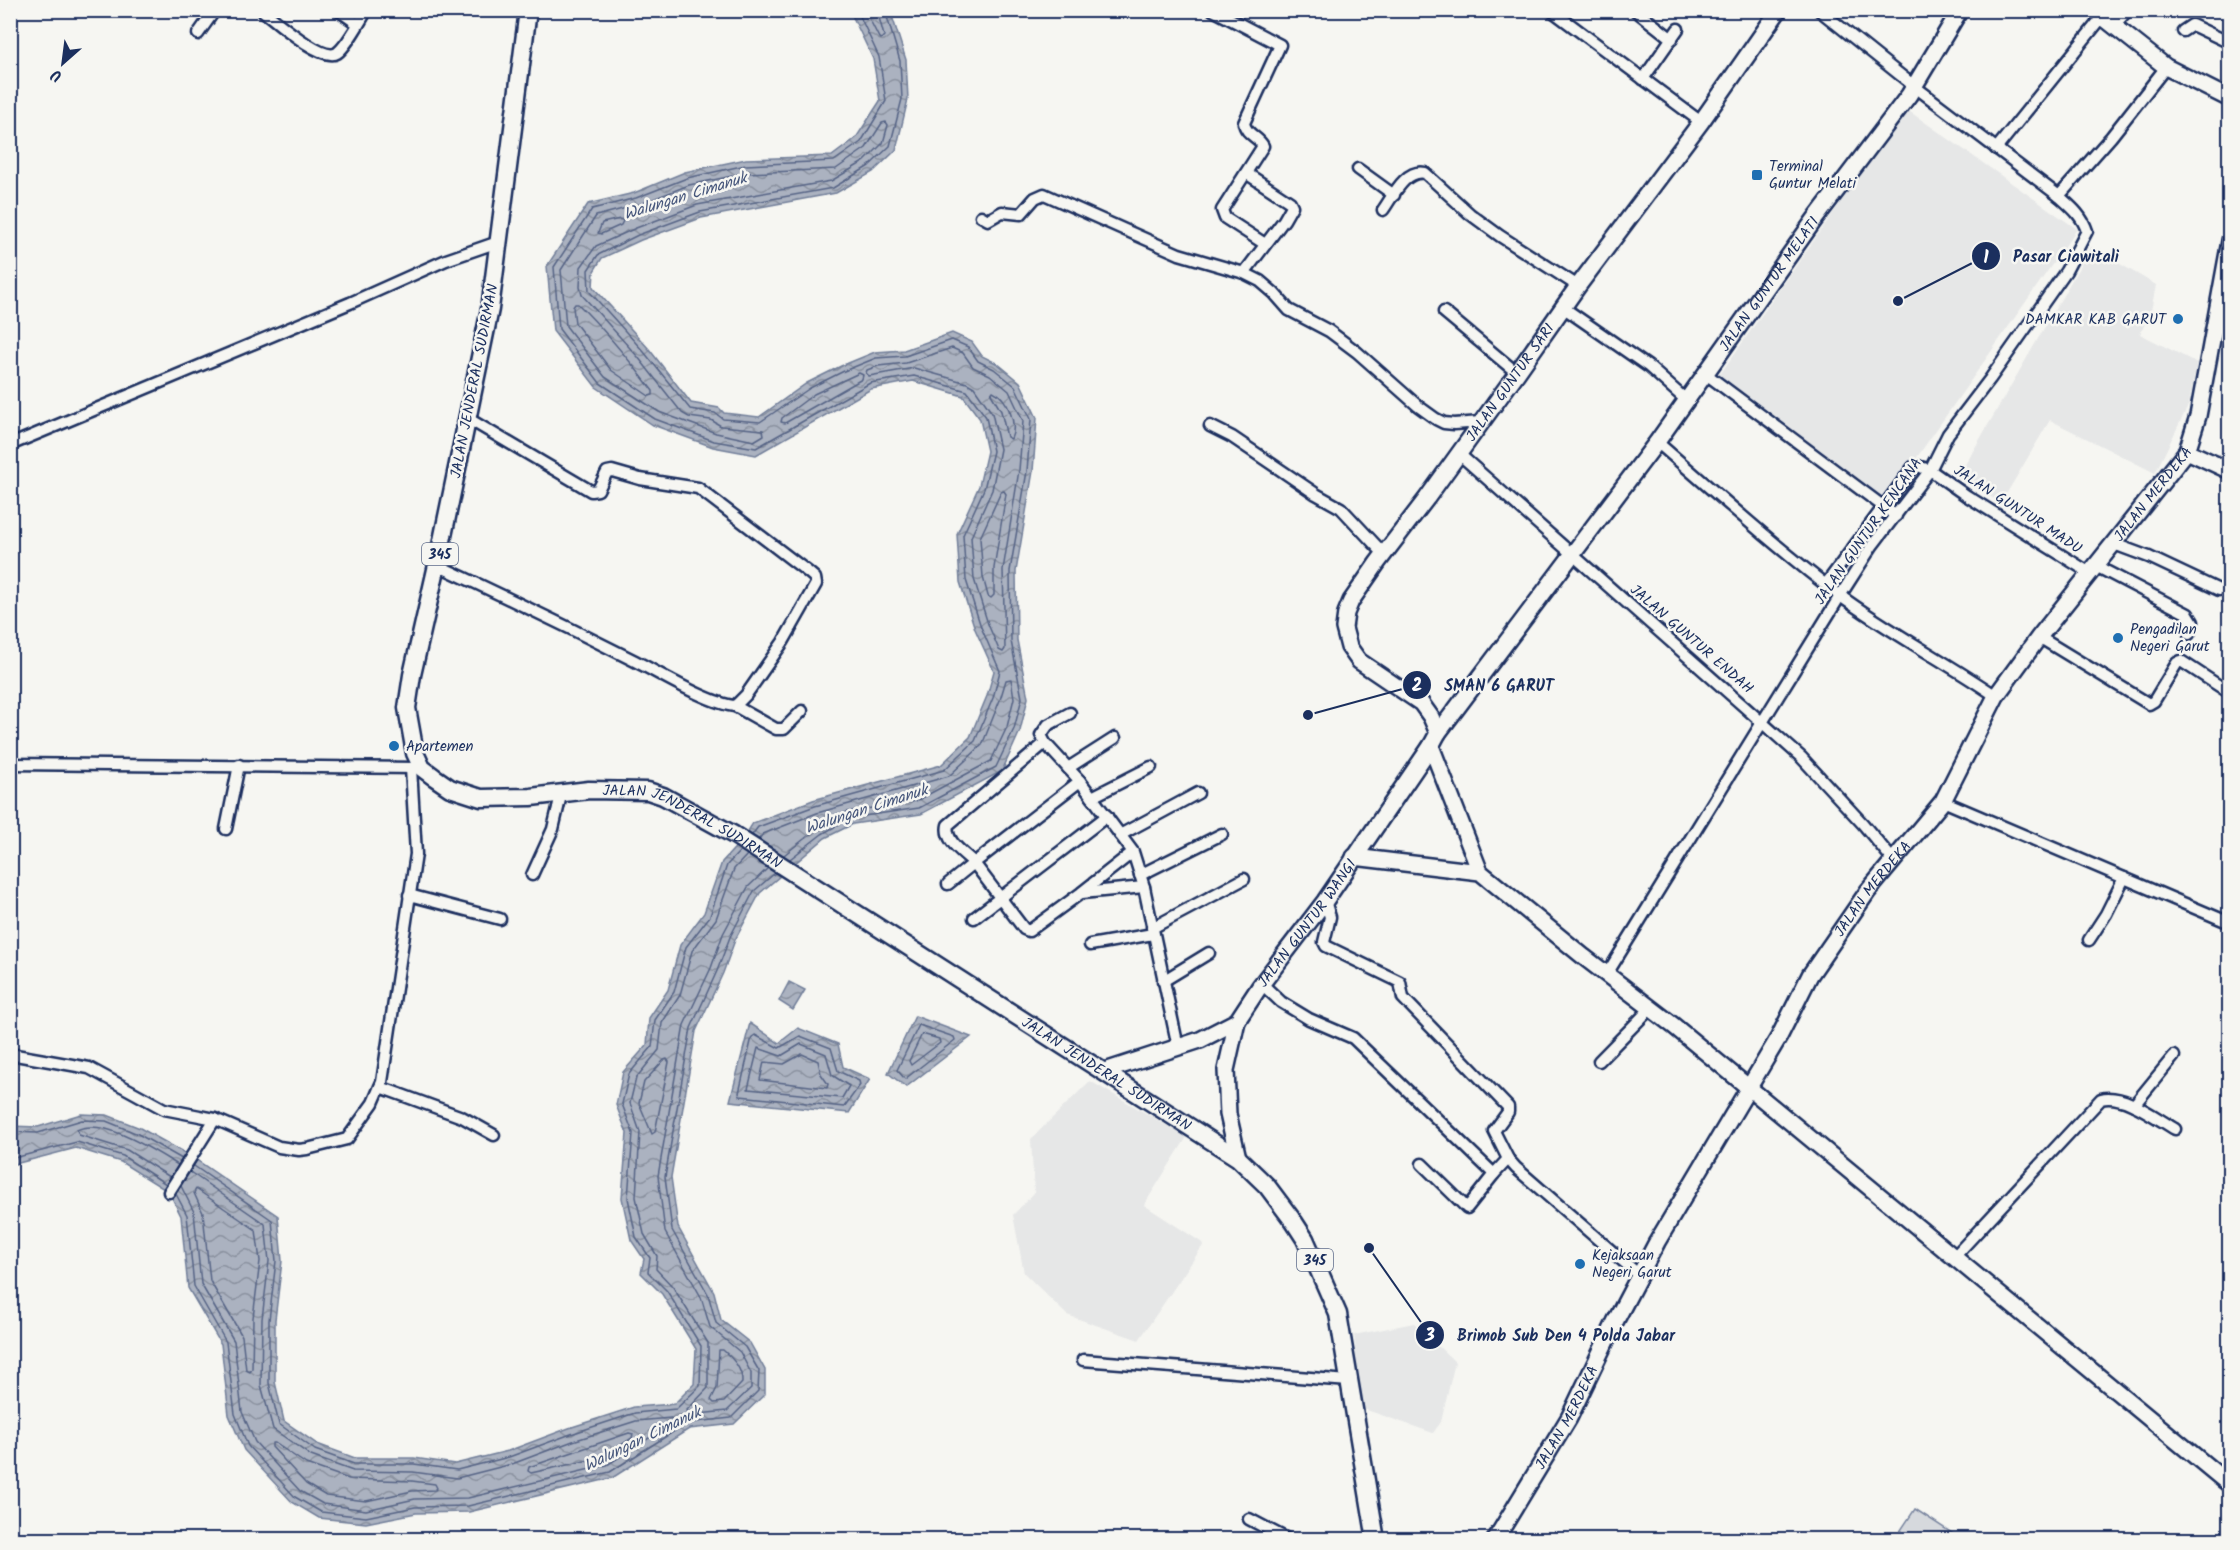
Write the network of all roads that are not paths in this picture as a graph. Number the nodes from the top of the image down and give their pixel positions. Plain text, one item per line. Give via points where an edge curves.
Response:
1 (215, 10) edge
2 (262, 10) edge
3 (338, 10) edge
4 (366, 10) edge
5 (528, 10) edge
6 (1213, 10) edge
7 (1551, 10) edge
8 (1635, 10) edge
9 (1779, 10) edge
10 (1819, 10) edge
11 (1960, 10) edge
12 (2128, 10) edge
13 (2104, 17) edge
14 (358, 24) junction
15 (2183, 31) dead end
16 (198, 34) dead end
17 (2229, 43) edge
18 (2166, 67) junction
19 (1643, 79) junction
20 (1914, 86) junction
21 (2229, 99) edge
22 (1701, 122) junction
23 (1996, 148) junction
24 (1358, 169) dead end
25 (1246, 173) junction
26 (1394, 195) junction
27 (2059, 196) junction
28 (1383, 210) dead end
29 (981, 216) dead end
30 (2229, 241) edge
31 (498, 242) junction
32 (1265, 244) junction
33 (1244, 273) junction
34 (2227, 274) edge
35 (1578, 286) junction
36 (1564, 308) junction
37 (1443, 312) dead end
38 (1518, 373) junction
39 (1706, 374) junction
40 (1686, 400) junction
41 (467, 418) junction
42 (1481, 422) junction
43 (1210, 426) dead end
44 (1657, 442) junction
45 (10, 445) edge
46 (2187, 452) junction
47 (1458, 453) junction
48 (1930, 470) junction
49 (2229, 471) edge
50 (1883, 506) junction
51 (1896, 516) junction
52 (2114, 544) junction
53 (1384, 554) junction
54 (1572, 555) junction
55 (437, 565) junction
56 (2093, 570) junction
57 (1826, 584) junction
58 (2218, 590) dead end
59 (1840, 596) junction
60 (2189, 634) dead end
61 (2039, 637) junction
62 (2228, 690) edge
63 (1996, 696) junction
64 (735, 706) junction
65 (802, 711) dead end
66 (1070, 713) dead end
67 (1762, 722) junction
68 (1115, 738) dead end
69 (1434, 740) junction
70 (1045, 743) junction
71 (10, 764) edge
72 (239, 765) junction
73 (1151, 766) dead end
74 (416, 768) junction
75 (1068, 768) junction
76 (1080, 781) junction
77 (1198, 793) dead end
78 (561, 795) junction
79 (1092, 797) junction
80 (1943, 801) junction
81 (1107, 816) junction
82 (226, 829) dead end
83 (1222, 834) dead end
84 (1120, 835) junction
85 (1132, 852) junction
86 (1354, 858) junction
87 (1893, 860) junction
88 (974, 863) junction
89 (1480, 872) junction
90 (532, 875) dead end
91 (1140, 875) junction
92 (2124, 878) junction
93 (1244, 879) dead end
94 (948, 884) dead end
95 (1144, 887) junction
96 (1081, 893) junction
97 (409, 895) junction
98 (998, 897) junction
99 (1325, 901) junction
100 (974, 918) dead end
101 (500, 919) dead end
102 (2229, 924) edge
103 (1153, 931) junction
104 (2089, 940) dead end
105 (1090, 945) dead end
106 (1209, 953) dead end
107 (1606, 974) junction
108 (1163, 981) junction
109 (1262, 984) junction
110 (1651, 1008) junction
111 (1237, 1021) junction
112 (1178, 1047) junction
113 (10, 1054) edge
114 (2174, 1056) dead end
115 (1599, 1061) dead end
116 (1105, 1071) junction
117 (380, 1087) junction
118 (1748, 1088) junction
119 (2134, 1105) junction
120 (215, 1119) junction
121 (2175, 1129) dead end
122 (494, 1135) dead end
123 (1238, 1158) junction
124 (1508, 1159) junction
125 (1422, 1164) dead end
126 (1494, 1174) junction
127 (169, 1192) dead end
128 (1954, 1257) junction
129 (1639, 1275) junction
130 (1083, 1360) dead end
131 (1349, 1381) junction
132 (2229, 1485) edge
133 (1249, 1519) dead end
134 (1289, 1539) edge
135 (1376, 1539) edge
136 (1495, 1539) edge

1 - 16 street
2 - 14 street via 314,49 327,54 336,54
3 - 14 street
4 - 14 street
5 - 31 main road, JALAN JENDERAL SUDIRMAN / 345
6 - 25 street via 1280,45 1244,123 1248,133 1263,146
7 - 19 street
8 - 19 street via 1675,34
9 - 22 street, JALAN GUNTUR SARI
10 - 20 street, JALAN GUNTUR KENCANA
11 - 20 street, JALAN GUNTUR MELATI
12 - 13 street
13 - 18 street
13 - 23 street
15 - 17 street via 2192,25
18 - 21 street
18 - 27 street
19 - 22 street
20 - 23 street, JALAN GUNTUR KENCANA
20 - 39 street, JALAN GUNTUR MELATI
22 - 35 street, JALAN GUNTUR SARI
23 - 27 street, JALAN GUNTUR KENCANA
24 - 26 street
25 - 32 street via 1222,213
25 - 32 street via 1292,206
26 - 28 street
26 - 35 street via 1414,172 1425,173 1478,219
27 - 48 street, JALAN GUNTUR KENCANA via 2084,223 2087,231 2082,242 2066,272 1948,434
29 - 33 street via 988,220 1002,212 1021,214 1037,196 1044,194 1179,254
30 - 34 street, JALAN MERDEKA
31 - 41 main road, JALAN JENDERAL SUDIRMAN / 345 via 490,309
31 - 45 street via 446,260
32 - 33 street
33 - 42 street via 1274,293 1289,310 1329,331 1357,352 1436,419 1454,424
34 - 46 street, JALAN MERDEKA
35 - 36 street, JALAN GUNTUR SARI
36 - 38 street, JALAN GUNTUR SARI
36 - 40 street via 1649,367
37 - 38 street
38 - 42 street, JALAN GUNTUR SARI
39 - 40 street, JALAN GUNTUR MELATI
39 - 50 street
40 - 44 street, JALAN GUNTUR MELATI
41 - 55 main road, JALAN JENDERAL SUDIRMAN / 345
41 - 64 street via 591,491 598,490 607,472 612,471 698,488 815,578 812,593 783,642
42 - 47 street, JALAN GUNTUR SARI
43 - 53 street via 1341,508
44 - 54 street, JALAN GUNTUR MELATI
44 - 57 street
46 - 49 street
46 - 52 street, JALAN MERDEKA
47 - 53 street, JALAN GUNTUR SARI
47 - 54 street, JALAN GUNTUR ENDAH
48 - 50 street via 1913,467
48 - 51 street, JALAN GUNTUR KENCANA
48 - 56 street, JALAN GUNTUR MADU
50 - 51 street
50 - 57 street
51 - 59 street, JALAN GUNTUR KENCANA
52 - 56 street, JALAN MERDEKA
52 - 58 street
53 - 69 street, JALAN GUNTUR SARI via 1346,613 1344,628 1349,647 1359,661 1421,703 1431,717
54 - 67 street, JALAN GUNTUR ENDAH
54 - 69 street, JALAN GUNTUR MELATI
55 - 64 street via 699,693
55 - 74 main road, JALAN JENDERAL SUDIRMAN / 345 via 407,708
56 - 60 street, JALAN GUNTUR MADU via 2188,614 2193,621
56 - 61 street, JALAN MERDEKA
57 - 59 street
59 - 63 street
59 - 67 street, JALAN GUNTUR KENCANA
61 - 62 street via 2149,704 2181,661
61 - 63 street, JALAN MERDEKA
63 - 80 street, JALAN MERDEKA
64 - 65 street via 776,729 784,729
66 - 70 street via 1045,728 1041,735
67 - 87 street, JALAN GUNTUR ENDAH via 1810,766
67 - 107 street, JALAN GUNTUR KENCANA
68 - 75 street
69 - 86 street, JALAN GUNTUR MELATI
69 - 89 street, JALAN GUNTUR SARI
70 - 75 street
70 - 88 street via 948,825 948,838
71 - 72 street
72 - 74 street
72 - 82 street
73 - 79 street
74 - 78 main road, JALAN JENDERAL SUDIRMAN / 345 via 450,788 481,798
74 - 97 street via 416,854
75 - 76 street
76 - 79 street
76 - 88 street
77 - 84 street
78 - 90 street via 553,829
78 - 116 main road, JALAN JENDERAL SUDIRMAN / 345 via 589,790 648,791 663,796 734,835
79 - 81 street
80 - 87 street, JALAN MERDEKA
80 - 92 street
81 - 84 street
81 - 98 street
83 - 91 street
84 - 85 street
85 - 91 street
85 - 96 street
86 - 89 street, JALAN GUNTUR WANGI
86 - 99 street, JALAN GUNTUR WANGI
87 - 118 street, JALAN MERDEKA via 1810,975
88 - 94 street
88 - 98 street
89 - 107 street
91 - 95 street
92 - 102 street
92 - 104 street
93 - 103 street
95 - 96 street
95 - 103 street
96 - 98 street via 1029,931
97 - 101 street
97 - 117 street
98 - 100 street
99 - 109 street, JALAN GUNTUR WANGI
99 - 124 street via 1330,916 1326,946 1400,982 1403,998 1508,1107 1494,1131
103 - 105 street
103 - 108 street
106 - 108 street
107 - 110 street
108 - 112 street
109 - 111 street, JALAN GUNTUR WANGI
109 - 126 street via 1302,1015 1353,1038
110 - 115 street
110 - 118 street
111 - 112 street, JALAN GUNTUR WANGI via 1218,1033
111 - 123 street via 1227,1070 1228,1114
112 - 116 street, JALAN GUNTUR WANGI
113 - 120 street via 89,1068 164,1109
114 - 119 street
116 - 123 main road, JALAN JENDERAL SUDIRMAN / 345
117 - 120 street via 348,1139 323,1147 279,1147
117 - 122 street via 462,1117
118 - 128 street
118 - 129 street, JALAN MERDEKA
119 - 121 street
119 - 128 street via 2113,1098 2097,1102
120 - 127 street
123 - 131 main road, JALAN JENDERAL SUDIRMAN / 345 via 1267,1186 1305,1239 1338,1314
124 - 126 street
124 - 129 street
125 - 126 street via 1467,1208
128 - 132 street
129 - 136 street, JALAN MERDEKA via 1569,1418
130 - 131 street
131 - 135 main road, JALAN JENDERAL SUDIRMAN / 345
133 - 134 street

